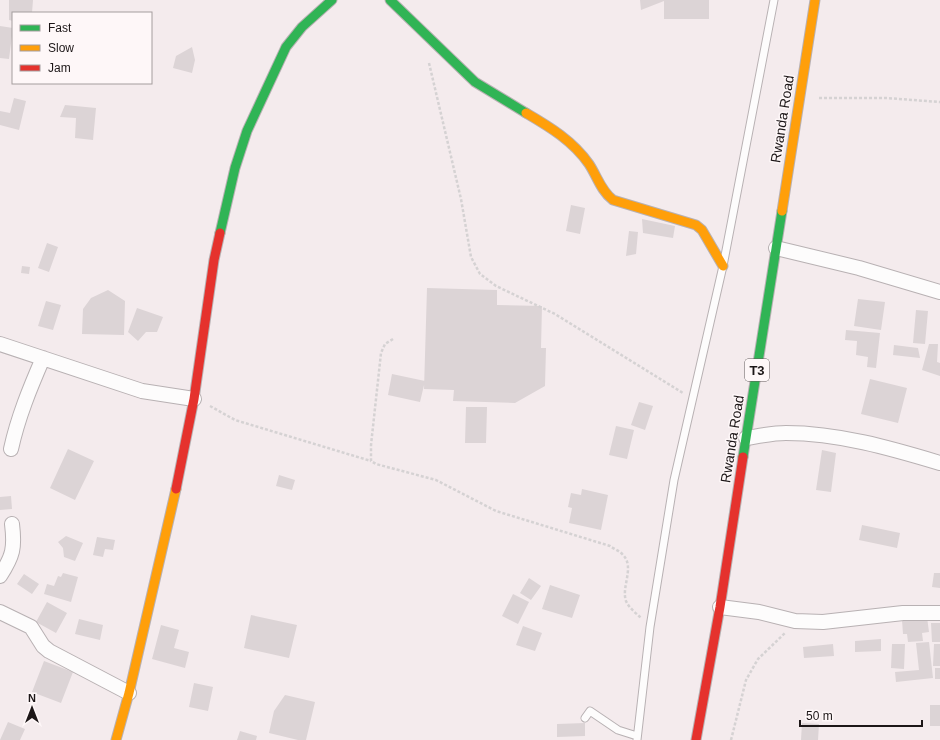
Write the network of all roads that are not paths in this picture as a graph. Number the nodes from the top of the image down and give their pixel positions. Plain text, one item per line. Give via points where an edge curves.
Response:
1 (332, 0) edge
2 (390, 0) edge
3 (774, 0) edge
4 (815, 0) edge
5 (776, 248) junction
6 (722, 266) junction
7 (940, 292) edge
8 (0, 344) edge
9 (44, 358) junction
10 (194, 399) junction
11 (746, 438) junction
12 (12, 449) dead end
13 (940, 463) edge
14 (12, 524) dead end
15 (0, 576) edge
16 (720, 606) junction
17 (0, 612) edge
18 (940, 613) edge
19 (129, 693) junction
20 (585, 718) dead end
21 (637, 738) edge
22 (116, 740) edge
23 (696, 740) edge

1 - 10 main road via 302,27 286,47 247,131 235,168 214,260
2 - 6 main road via 475,82 558,132 576,148 589,164 606,195 613,200 696,225 702,230
3 - 6 lane
4 - 5 main road, Rwanda Road / T3
5 - 7 street via 860,268
5 - 11 main road, Rwanda Road / T3
6 - 21 lane via 674,480 650,627
8 - 9 street
9 - 10 street via 142,391
9 - 12 street via 16,426
10 - 19 main road via 160,566
11 - 13 street via 785,433 818,436 866,443
11 - 16 main road, Rwanda Road / T3
14 - 15 street via 13,553
16 - 18 street via 795,621 823,622 903,613
16 - 23 main road, Rwanda Road / T3
17 - 19 street via 31,627 49,651
19 - 22 main road
20 - 21 lane via 590,711 618,730

